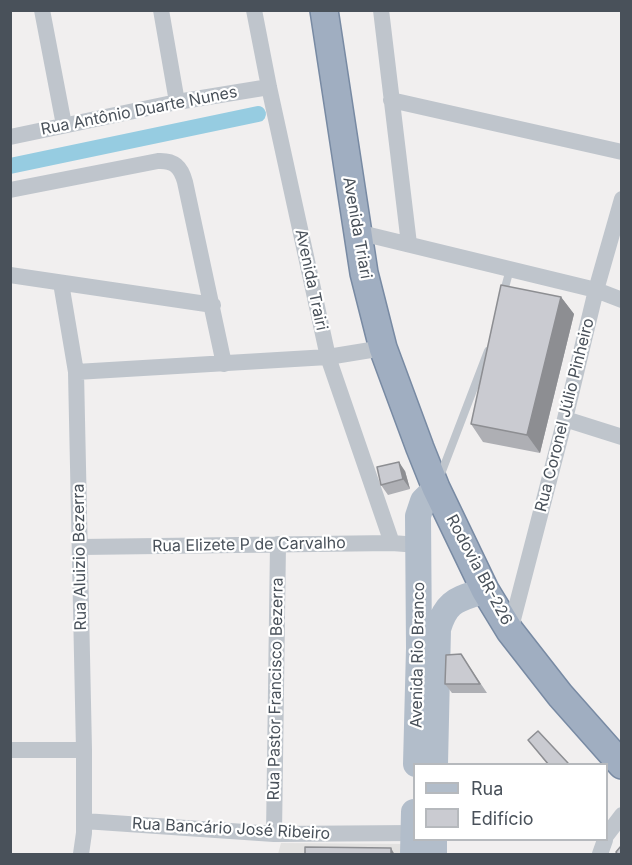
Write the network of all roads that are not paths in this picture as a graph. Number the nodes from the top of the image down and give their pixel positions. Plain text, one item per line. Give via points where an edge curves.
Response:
1 (42, 10) edge
2 (161, 10) edge
3 (254, 10) edge
4 (324, 10) edge
5 (381, 10) edge
6 (268, 87) junction
7 (391, 100) junction
8 (177, 102) junction
9 (64, 125) junction
10 (10, 137) edge
11 (621, 152) edge
12 (10, 190) edge
13 (621, 199) edge
14 (357, 232) junction
15 (409, 244) junction
16 (510, 269) junction
17 (10, 275) edge
18 (61, 283) junction
19 (596, 290) junction
20 (621, 300) edge
21 (501, 303) edge
22 (213, 305) junction
23 (491, 336) edge
24 (383, 348) junction
25 (328, 357) junction
26 (224, 364) junction
27 (76, 372) junction
28 (566, 419) junction
29 (621, 437) edge
30 (436, 488) junction
31 (392, 543) junction
32 (278, 544) junction
33 (418, 545) junction
34 (81, 547) junction
35 (485, 590) junction
36 (510, 631) junction
37 (10, 750) edge
38 (84, 750) junction
39 (416, 763) edge
40 (435, 763) edge
41 (621, 765) edge
42 (621, 815) edge
43 (84, 827) junction
44 (413, 833) edge
45 (274, 834) junction
46 (608, 835) edge
47 (81, 855) edge
48 (91, 855) edge

1 - 9 street
2 - 8 street
3 - 6 street, Avenida Trairi
4 - 14 highway, Avenida Triari
5 - 7 street
6 - 8 street, Rua Antônio Duarte Nunes
6 - 25 street, Avenida Trairi
7 - 11 street
7 - 15 street
8 - 9 street, Rua Antônio Duarte Nunes
9 - 10 street, Rua Antônio Duarte Nunes
12 - 22 street via 158,161 173,162 183,175
13 - 19 street, Rua Coronel Júlio Pinheiro
14 - 15 street
14 - 24 highway, Avenida Triari
15 - 16 street
16 - 19 street
16 - 21 lane
17 - 18 street
18 - 22 street
18 - 27 street, Rua Aluizio Bezerra
19 - 20 street
19 - 28 street, Rua Coronel Júlio Pinheiro
22 - 26 street
23 - 30 lane
24 - 25 street
24 - 30 highway, Rodovia BR-226
25 - 26 street
25 - 31 street, Avenida Trairi
26 - 27 street
27 - 34 street, Rua Aluizio Bezerra
28 - 29 street
28 - 36 street, Rua Coronel Júlio Pinheiro
30 - 33 main road, Avenida Rio Branco via 420,508
30 - 35 highway, Rodovia BR-226
31 - 32 street, Rua Elizete P de Carvalho
31 - 33 street, Rua Elizete P de Carvalho
32 - 34 street, Rua Elizete P de Carvalho
32 - 45 street, Rua Pastor Francisco Bezerra
33 - 39 main road, Avenida Rio Branco
34 - 38 street, Rua Aluizio Bezerra
35 - 36 highway, Rodovia BR-226
35 - 40 main road, Avenida Rio Branco via 449,605 438,629
36 - 41 highway, Rodovia BR-226
37 - 38 street
38 - 43 street, Rua Aluizio Bezerra
42 - 46 street
43 - 45 street, Rua Bancário José Ribeiro
43 - 47 street, Rua Aluizio Bezerra
43 - 48 street, Rua Aluizio Bezerra
44 - 45 street, Rua Bancário José Ribeiro

